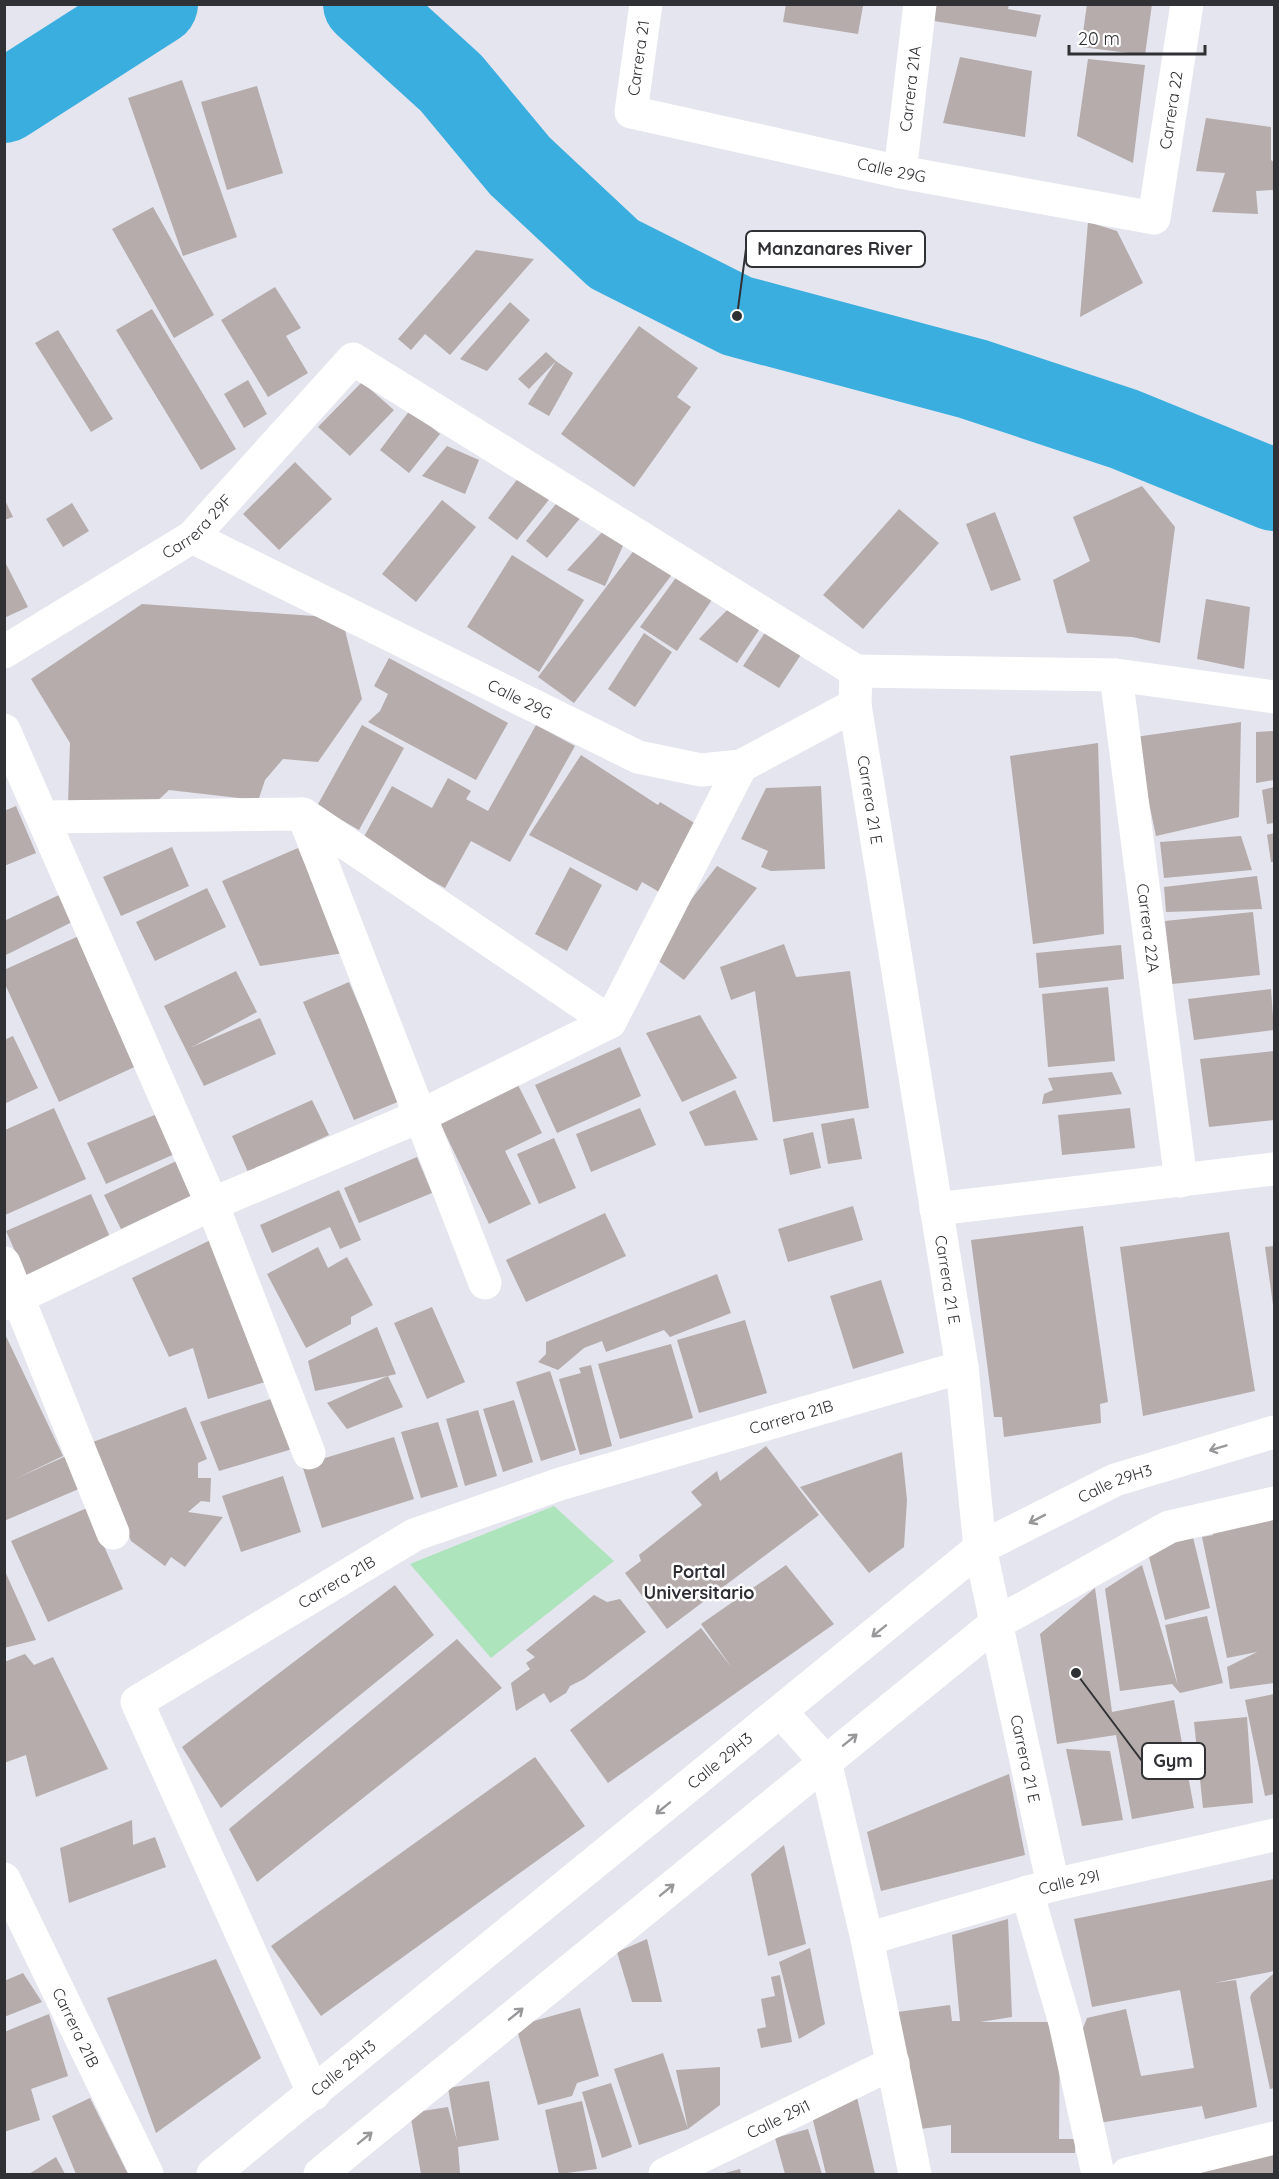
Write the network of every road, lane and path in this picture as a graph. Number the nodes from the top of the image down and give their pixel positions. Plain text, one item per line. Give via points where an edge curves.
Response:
1 (646, 4) edge
2 (920, 4) edge
3 (1187, 4) edge
4 (631, 112) joint
5 (900, 172) junction
6 (1154, 218) joint
7 (192, 537) junction
8 (4, 652) edge
9 (856, 671) junction
10 (1116, 675) junction
11 (1275, 697) edge
12 (855, 705) junction
13 (4, 730) edge
14 (741, 766) junction
15 (303, 814) junction
16 (44, 818) junction
17 (610, 1022) junction
18 (418, 1117) junction
19 (1275, 1169) edge
20 (1181, 1181) junction
21 (212, 1204) junction
22 (936, 1209) junction
23 (4, 1263) edge
24 (485, 1283) dead end
25 (12, 1300) edge
26 (962, 1366) junction
27 (1275, 1432) edge
28 (309, 1453) dead end
29 (1275, 1503) edge
30 (113, 1533) dead end
31 (981, 1548) junction
32 (995, 1624) junction
33 (781, 1712) junction
34 (825, 1761) junction
35 (1275, 1835) edge
36 (4, 1879) edge
37 (1040, 1889) junction
38 (867, 1939) junction
39 (892, 2063) junction
40 (314, 2094) junction
41 (1275, 2138) edge
42 (331, 2171) edge
43 (147, 2175) edge
44 (213, 2175) edge
45 (665, 2175) edge
46 (915, 2175) edge
47 (1098, 2175) edge
48 (1127, 2175) edge

1 - 4 street, Carrera 21
2 - 5 street, Carrera 21A
3 - 6 street, Carrera 22
4 - 5 street, Calle 29G
5 - 6 street, Calle 29G
7 - 8 street, Carrera 29F
7 - 9 street, Carrera 29F via 353,359
7 - 14 street, Calle 29G via 638,757 701,770
9 - 10 street
9 - 12 street, Carrera 21 E
10 - 11 street
10 - 20 street, Carrera 22A
12 - 14 street, Calle 29G
12 - 22 street, Carrera 21 E
13 - 16 street
14 - 17 street
15 - 16 street
15 - 17 street
15 - 18 street
16 - 21 street
17 - 18 street
18 - 21 street
18 - 24 street
19 - 20 street
20 - 22 street
21 - 25 street
21 - 28 street
22 - 26 street, Carrera 21 E
23 - 25 street
25 - 30 street
26 - 31 street, Carrera 21 E
26 - 40 street, Carrera 21B via 560,1484 414,1535 137,1702
27 -> 31 street, Calle 29H3 via 1115,1480
29 - 32 street via 1169,1527
31 - 32 street, Carrera 21 E
31 -> 33 street, Calle 29H3
34 -> 32 street
32 - 37 street, Carrera 21 E
33 - 34 street
33 -> 40 street, Calle 29H3
34 - 38 street
42 -> 34 street
35 - 37 street, Calle 29I
36 - 43 street, Carrera 21B
37 - 38 street, Calle 29I
37 - 47 street, Carrera 21 E
38 - 39 street
39 - 45 street, Calle 29i1
39 - 46 street
40 - 44 street, Calle 29H3
41 - 48 street

